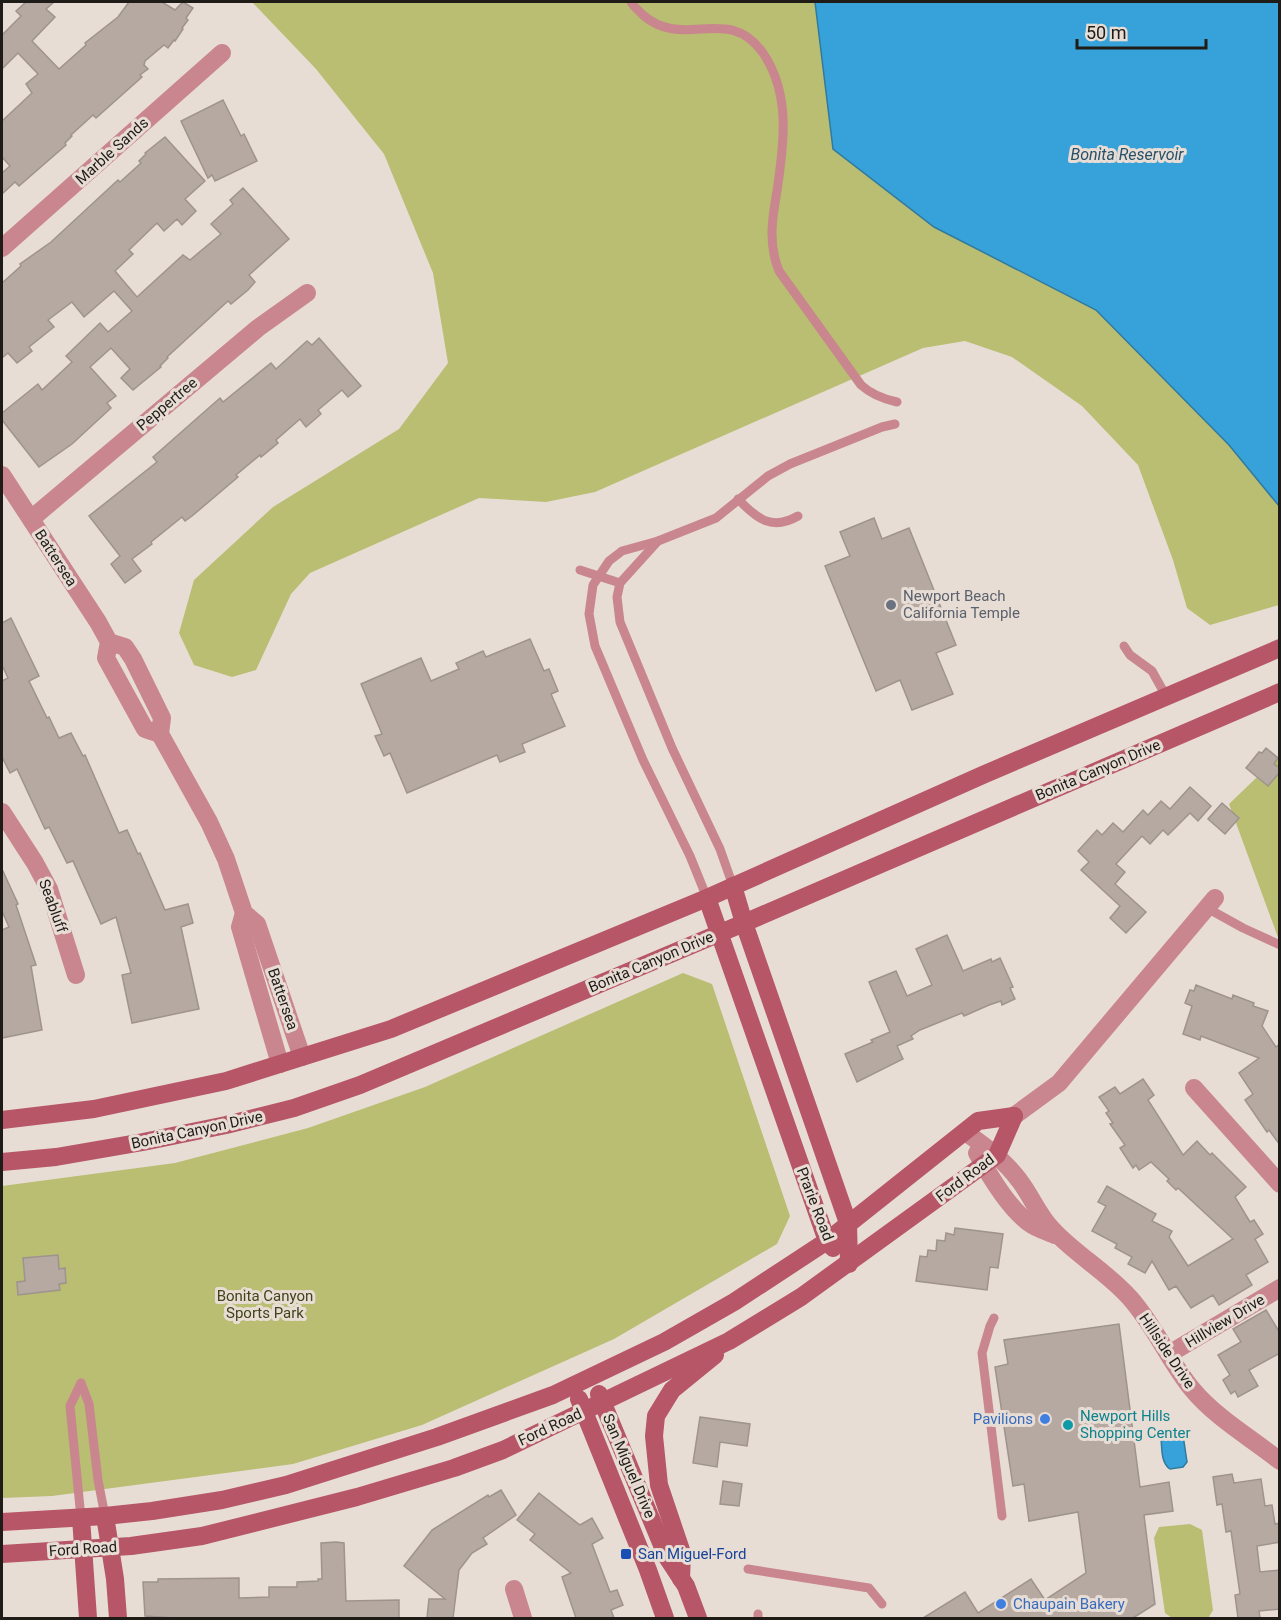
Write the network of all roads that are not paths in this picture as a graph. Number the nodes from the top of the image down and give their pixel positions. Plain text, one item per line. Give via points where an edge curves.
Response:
1 (631, 2) edge
2 (222, 53) dead end
3 (2, 248) edge
4 (308, 293) dead end
5 (897, 402) dead end
6 (895, 424) dead end
7 (2, 475) edge
8 (738, 499) junction
9 (798, 516) dead end
10 (31, 519) junction
11 (658, 541) junction
12 (580, 570) dead end
13 (600, 575) junction
14 (620, 583) junction
15 (109, 642) junction
16 (1124, 646) dead end
17 (1280, 648) edge
18 (142, 677) junction
19 (122, 688) junction
20 (1280, 692) edge
21 (1166, 696) junction
22 (160, 734) junction
23 (2, 812) edge
24 (733, 886) junction
25 (707, 898) junction
26 (1211, 903) joint
27 (244, 913) junction
28 (744, 923) junction
29 (719, 934) junction
30 (1280, 945) edge
31 (76, 975) dead end
32 (303, 1057) junction
33 (280, 1064) junction
34 (1194, 1088) dead end
35 (1014, 1116) junction
36 (2, 1120) edge
37 (965, 1132) junction
38 (990, 1160) junction
39 (2, 1162) edge
40 (1280, 1185) edge
41 (848, 1223) junction
42 (827, 1241) junction
43 (849, 1264) junction
44 (1280, 1287) edge
45 (994, 1318) dead end
46 (729, 1341) junction
47 (1170, 1354) junction
48 (592, 1378) junction
49 (573, 1386) junction
50 (602, 1403) junction
51 (584, 1411) junction
52 (1280, 1461) edge
53 (105, 1516) junction
54 (1002, 1516) dead end
55 (81, 1518) junction
56 (2, 1522) edge
57 (110, 1547) junction
58 (83, 1549) junction
59 (2, 1554) edge
60 (748, 1569) dead end
61 (681, 1579) junction
62 (514, 1589) dead end
63 (882, 1604) dead end
64 (88, 1618) edge
65 (118, 1618) edge
66 (523, 1618) edge
67 (664, 1618) edge
68 (698, 1618) edge

1 - 5 lane via 660,26 686,31 733,29 747,36 761,51 780,91 784,112 782,159 771,231 778,271 861,385 881,398
2 - 3 street, Marble Sands
4 - 10 street, Peppertree via 258,328
6 - 8 lane via 790,464
7 - 10 street, Battersea
8 - 9 lane via 769,523 780,524
8 - 11 lane via 716,519
10 - 15 street, Battersea
11 - 13 lane via 622,551
11 - 14 lane
12 - 13 lane
13 - 14 lane
13 - 25 lane via 593,585 589,614 595,646
14 - 24 lane via 620,622
15 - 18 street, Battersea via 125,647
15 - 19 street, Battersea via 106,658
16 - 21 lane via 1152,671
17 - 21 main road
18 - 19 street
18 - 22 street, Battersea via 162,718
19 - 22 street, Battersea via 145,729
20 - 28 main road, Bonita Canyon Drive
21 - 24 main road
22 - 27 street, Battersea via 209,822
23 - 31 street, Seabluff via 50,889
24 - 25 main road
24 - 28 main road, Prarie Road
25 - 29 main road, Prarie Road
25 - 32 main road via 391,1029
26 - 30 lane via 1243,928
26 - 35 street, Ford Road via 1059,1083
27 - 32 street, Battersea via 257,924
27 - 33 street, Battersea via 240,927
28 - 29 main road, Bonita Canyon Drive
28 - 41 main road, Prarie Road
29 - 39 main road, Bonita Canyon Drive via 360,1085 294,1108 143,1142
29 - 42 main road, Prarie Road
32 - 33 main road
33 - 36 main road via 226,1081 94,1109
34 - 40 street
35 - 37 main road, Ford Road via 978,1121
35 - 38 main road, Ford Road
37 - 38 street, Hillside Drive
37 - 41 main road, Ford Road
38 - 43 main road, Ford Road
38 - 47 street, Hillside Drive via 993,1183 1031,1225 1059,1236 1110,1279 1146,1318
41 - 42 main road, Ford Road
41 - 43 main road, Prarie Road
42 - 43 main road, Prarie Road
42 - 48 main road, Ford Road via 734,1302
43 - 46 main road, Ford Road
44 - 47 street, Hillview Drive
45 - 54 lane via 982,1353
46 - 50 main road, Ford Road
46 - 61 main road via 672,1390 656,1416 659,1485 682,1553
47 - 52 street, Hillside Drive via 1192,1389
48 - 49 main road, Ford Road
48 - 50 main road, San Miguel Drive
49 - 51 main road, San Miguel Drive
49 - 53 main road, Ford Road via 437,1437 286,1485 222,1500
50 - 51 main road, Ford Road
50 - 61 main road, San Miguel Drive via 666,1557
51 - 57 main road, Ford Road via 503,1450 357,1497 202,1536
51 - 67 main road, San Miguel Drive
53 - 55 main road, Ford Road
53 - 55 lane via 89,1404 81,1383 70,1406
53 - 57 main road
55 - 56 main road, Ford Road
55 - 58 main road
57 - 58 main road, Ford Road
57 - 65 main road
58 - 59 main road, Ford Road
58 - 64 main road
60 - 63 lane via 869,1588
61 - 68 main road, San Miguel Drive
62 - 66 street

